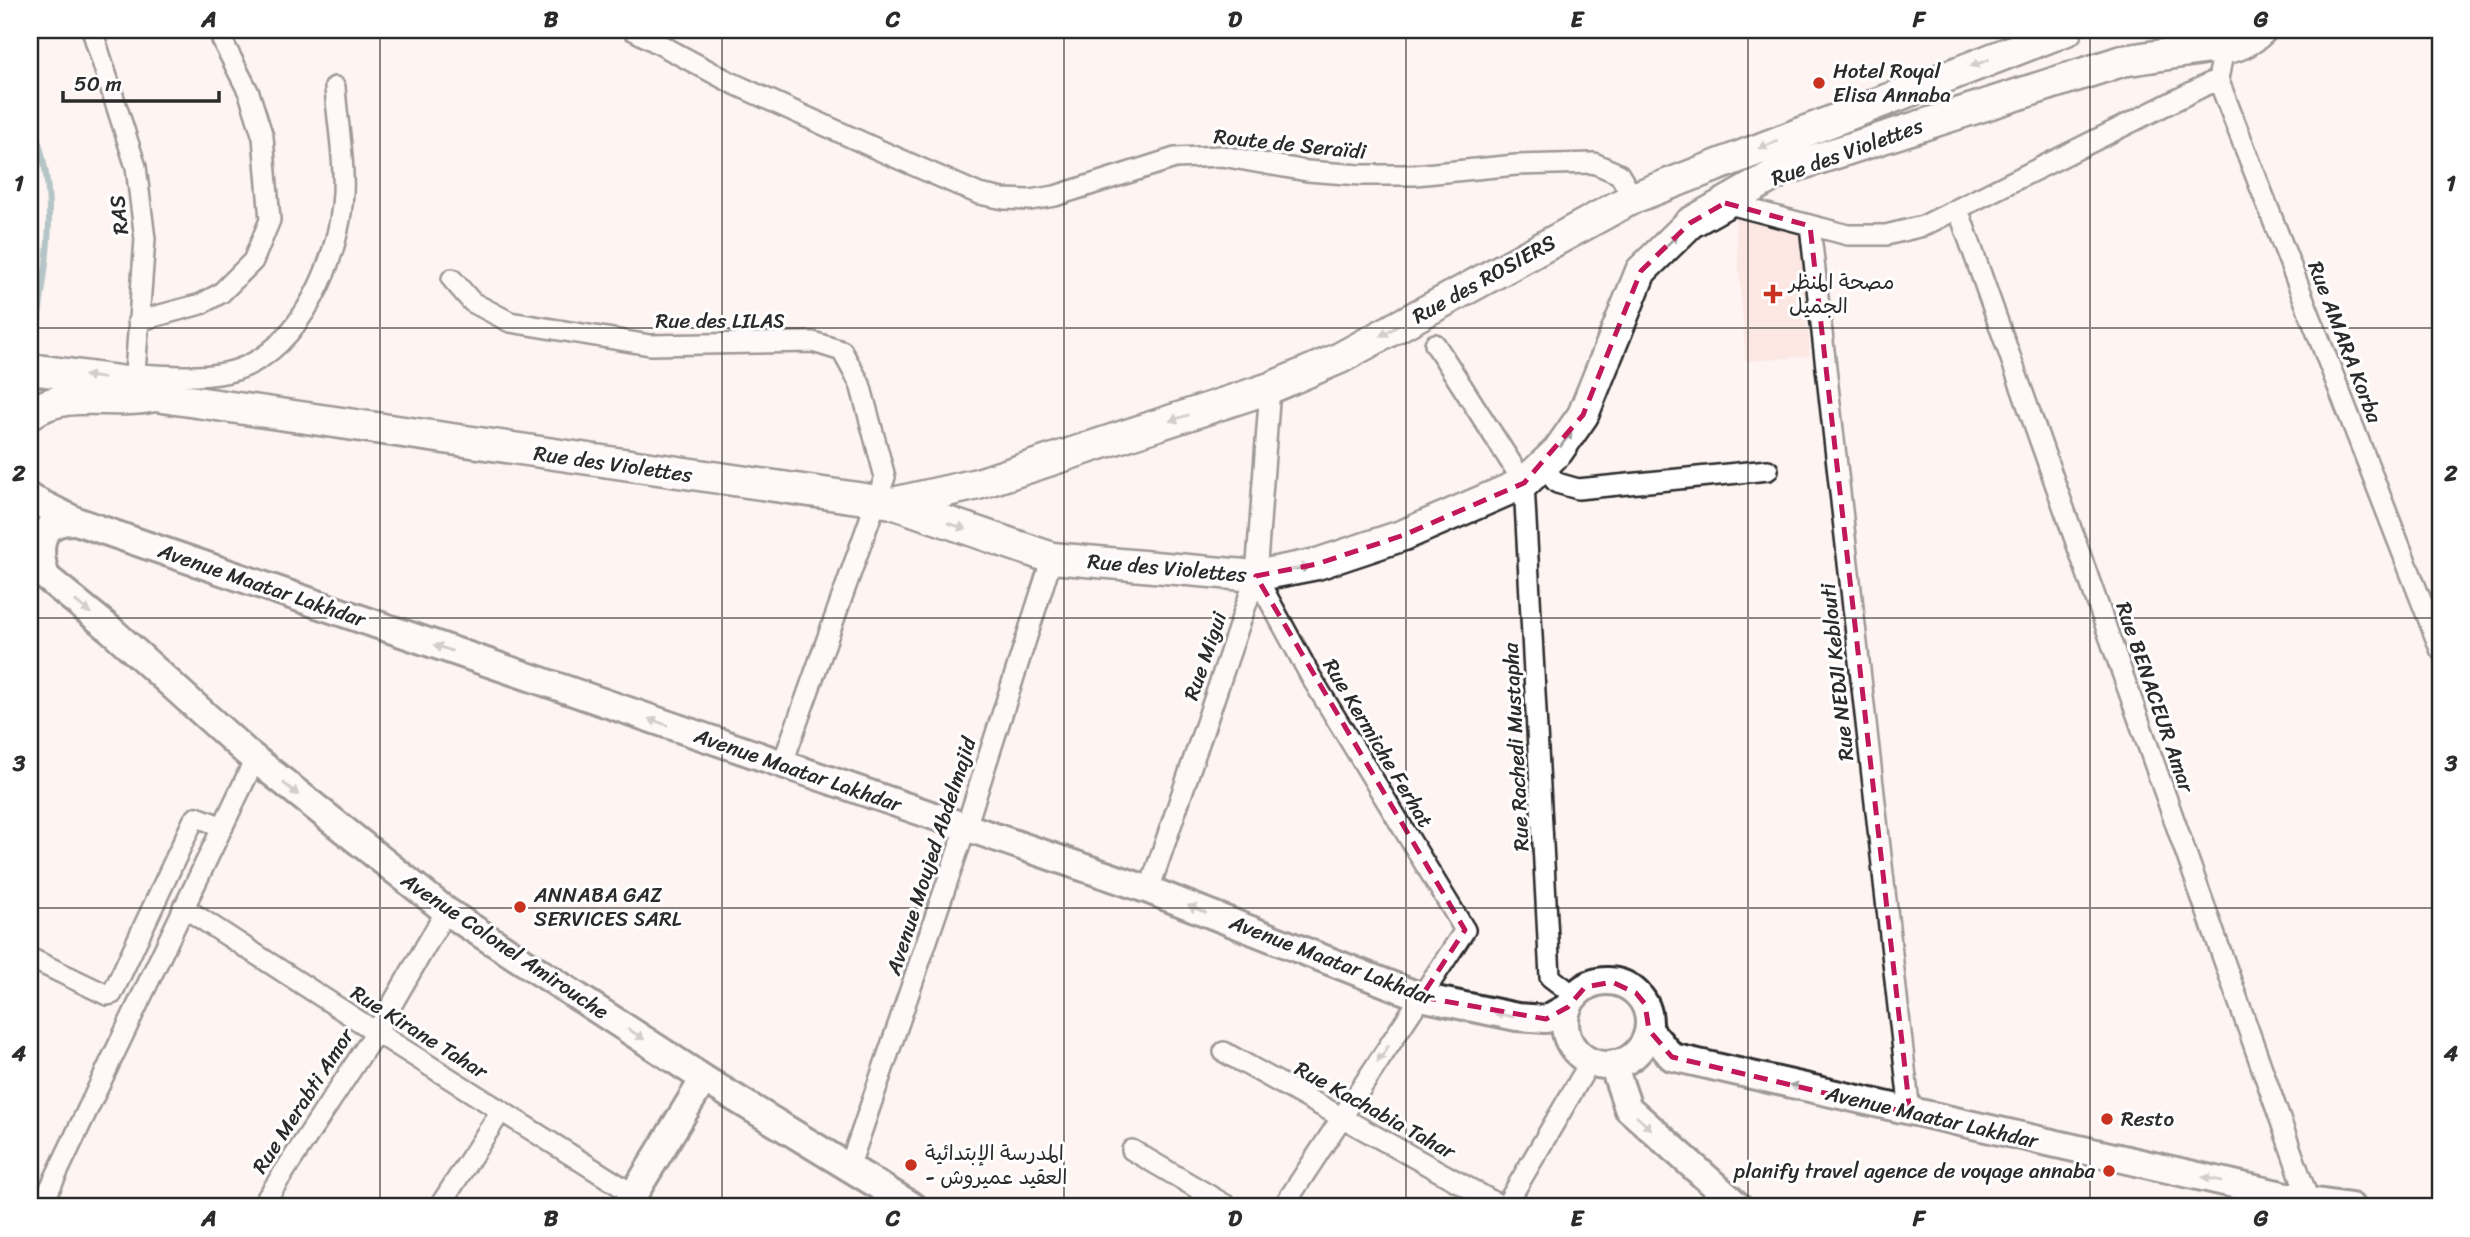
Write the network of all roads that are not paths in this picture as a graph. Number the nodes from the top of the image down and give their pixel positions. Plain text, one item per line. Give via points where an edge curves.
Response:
1 (92, 30) edge
2 (633, 30) edge
3 (2067, 30) edge
4 (2176, 30) edge
5 (2261, 30) edge
6 (222, 40) dead end
7 (2216, 49) junction
8 (2218, 79) junction
9 (335, 87) dead end
10 (1633, 198) junction
11 (1725, 203) junction
12 (1958, 209) junction
13 (1810, 226) junction
14 (452, 279) dead end
15 (138, 321) junction
16 (1435, 344) dead end
17 (30, 369) edge
18 (1270, 388) junction
19 (139, 389) junction
20 (30, 414) edge
21 (1768, 470) dead end
22 (1533, 474) junction
23 (30, 498) edge
24 (883, 503) junction
25 (76, 521) junction
26 (1052, 558) junction
27 (38, 570) edge
28 (1256, 576) junction
29 (2440, 649) edge
30 (255, 759) junction
31 (782, 765) junction
32 (223, 827) junction
33 (966, 827) junction
34 (1149, 890) junction
35 (183, 907) junction
36 (446, 911) junction
37 (30, 958) edge
38 (1421, 997) junction
39 (1572, 1002) junction
40 (1649, 1030) junction
41 (376, 1032) junction
42 (1224, 1052) dead end
43 (1602, 1063) junction
44 (704, 1079) junction
45 (501, 1111) junction
46 (1910, 1112) junction
47 (1341, 1117) junction
48 (1132, 1150) dead end
49 (849, 1168) junction
50 (629, 1200) edge
51 (2309, 1200) junction
52 (41, 1207) edge
53 (261, 1207) edge
54 (439, 1207) edge
55 (913, 1207) edge
56 (1229, 1207) edge
57 (1283, 1207) edge
58 (1504, 1207) edge
59 (1739, 1207) edge
60 (2351, 1207) edge

1 - 15 street, RAS via 136,167 145,239
2 - 10 street, Route de Seraïdi via 730,82 879,150 979,194 1004,199 1055,196 1175,158 1222,156 1360,175 1594,163 1619,174
3 -> 10 main road, Rue des ROSIERS
4 - 7 main road via 2193,43
5 - 7 main road, Rue des Violettes via 2250,40
6 - 15 street via 249,93 262,137 270,220 253,261 221,293 201,304
7 - 8 street
7 - 11 main road, Rue des Violettes via 2165,52 2109,65 1804,162
8 - 12 street
8 - 29 street, Rue AMARA Korba
9 - 19 street via 343,193 333,247 300,322 261,359 237,370
10 -> 18 main road, Rue des ROSIERS via 1340,358
11 - 13 street
22 -> 11 main road, Rue des Violettes via 1558,451 1583,415 1642,271 1690,223
12 - 13 street via 1923,226 1886,234 1847,235
12 - 51 street, Rue BENACEUR Amar
13 - 46 street, Rue NEDJI Keblouti
14 - 24 street, Rue des LILAS via 472,302 510,322 650,345 813,342 842,351 860,384 885,477
15 - 19 street, RAS
16 - 22 street
19 -> 17 main road
18 -> 24 main road, Rue des ROSIERS via 978,484
18 - 28 street, Rue Migui
19 - 20 main road via 70,398 40,406
19 - 24 main road, Rue des Violettes
21 - 22 street via 1578,489
28 -> 22 main road, Rue des Violettes via 1317,564 1404,535
22 - 39 street, Rue Rachedi Mustapha via 1550,977
23 - 25 main road, Avenue Maatar Lakhdar
24 -> 26 main road, Rue des Violettes
24 - 31 street, Rue des LILAS
25 - 27 main road via 58,523 45,534
31 -> 25 main road, Avenue Maatar Lakhdar
26 - 28 main road, Rue des Violettes
26 - 33 street, Avenue Moujed Abdelmajid
27 -> 30 main road, Avenue Colonel Amirouche
28 - 34 street, Rue Migui
28 - 38 street, Rue Kermiche Ferhat via 1311,677 1465,930
30 - 32 street
30 -> 36 main road, Avenue Colonel Amirouche
31 - 33 main road, Avenue Maatar Lakhdar
32 - 35 street
32 - 37 street via 197,817 193,821 112,995
33 - 34 main road, Avenue Maatar Lakhdar
33 - 49 street, Avenue Moujed Abdelmajid
38 -> 34 main road, Avenue Maatar Lakhdar
35 - 41 street, Rue Kirane Tahar
35 - 52 street
36 - 41 street, Rue Merabti Amor
36 -> 44 main road, Avenue Colonel Amirouche
39 -> 38 main road, Avenue Maatar Lakhdar via 1546,1019
38 -> 47 street
39 - 40 main road via 1598,982 1625,985 1645,1004
39 - 43 main road via 1566,1033 1579,1055
40 - 43 main road via 1637,1052
46 -> 40 main road, Avenue Maatar Lakhdar via 1672,1058
41 - 45 street, Rue Kirane Tahar
41 - 53 street, Rue Merabti Amor
42 - 47 street, Rue Kachabia Tahar
43 - 58 street
43 -> 59 main road via 1628,1108
44 - 49 main road, Avenue Colonel Amirouche
44 - 50 main road
45 - 50 street, Rue Kirane Tahar
45 - 54 street
51 -> 46 main road, Avenue Maatar Lakhdar
47 - 57 street
47 - 58 street, Rue Kachabia Tahar
48 - 56 street
49 - 55 main road, Avenue Colonel Amirouche
51 - 60 main road, Avenue Maatar Lakhdar

